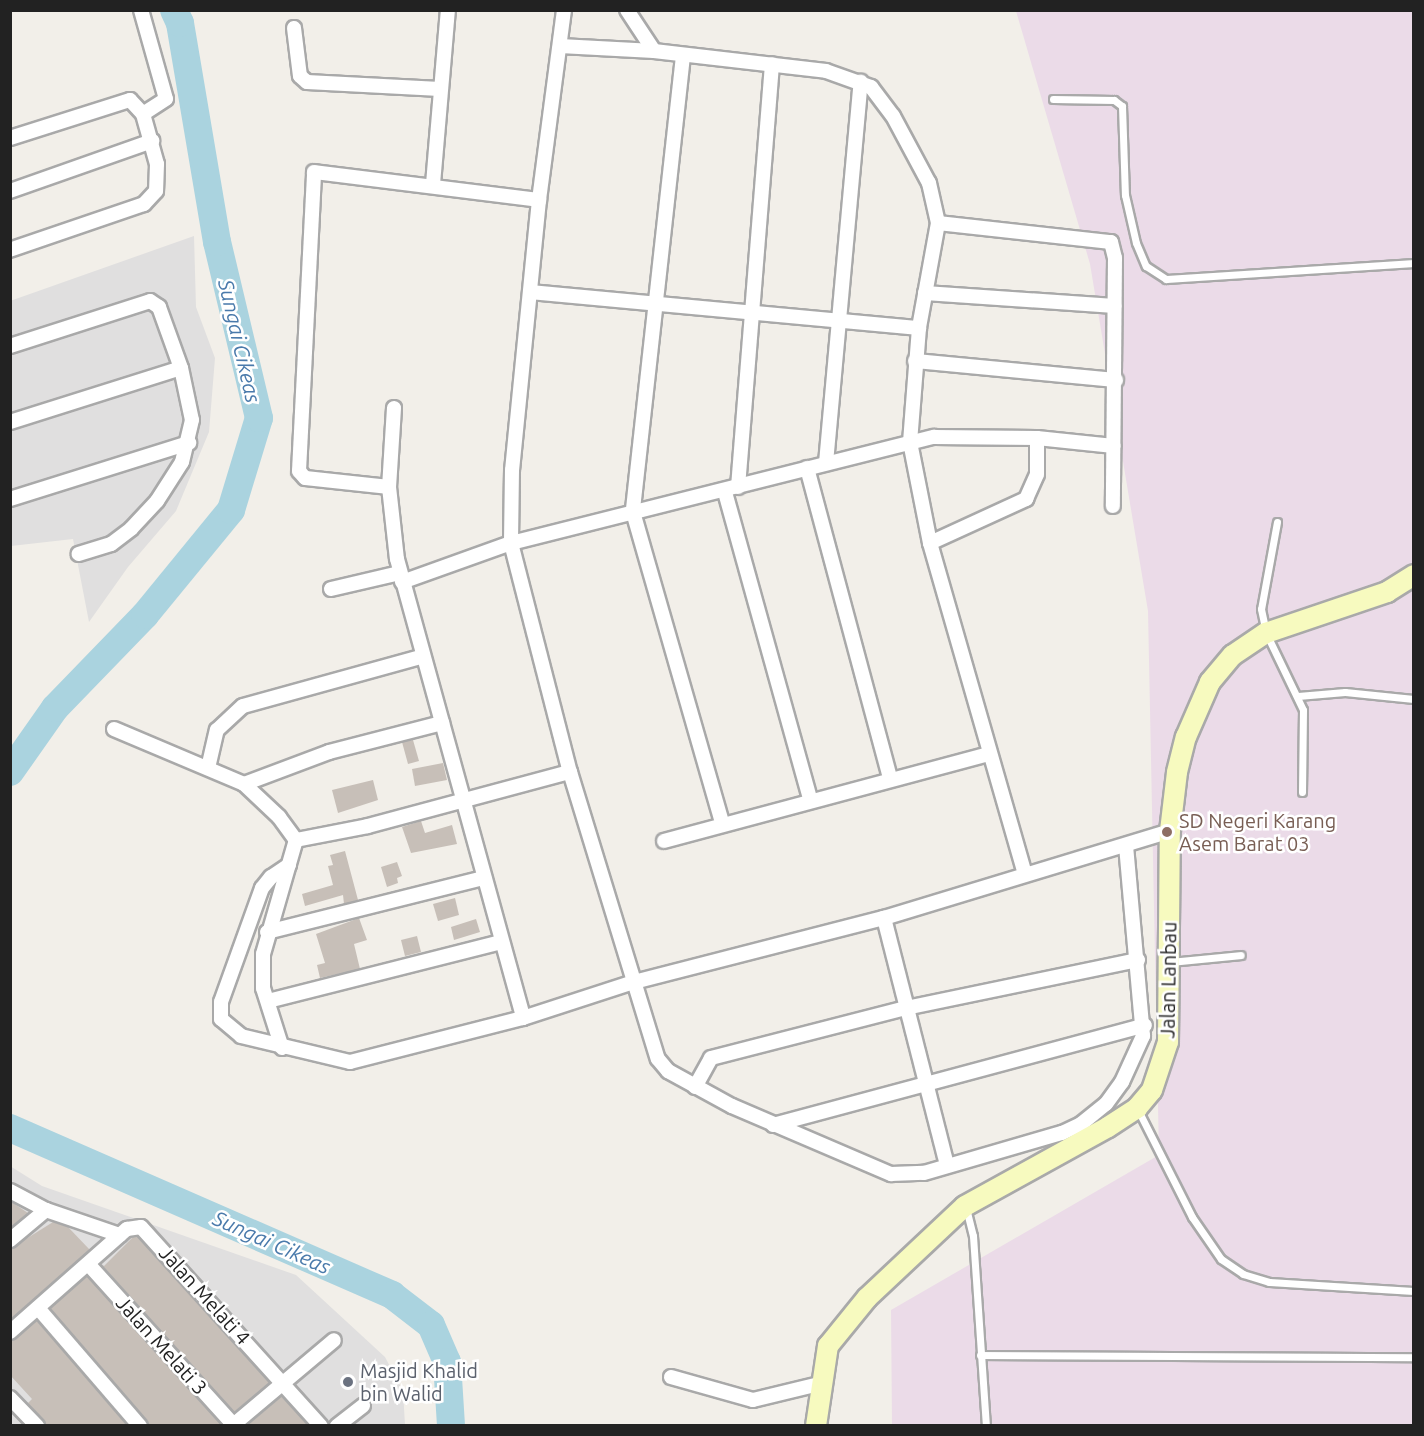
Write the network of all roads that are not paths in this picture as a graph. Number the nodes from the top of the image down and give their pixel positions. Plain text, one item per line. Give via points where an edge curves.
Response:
1 (141, 10) edge
2 (448, 10) edge
3 (564, 10) edge
4 (627, 10) edge
5 (294, 28) dead end
6 (560, 46) junction
7 (654, 51) junction
8 (683, 56) junction
9 (772, 64) junction
10 (861, 82) junction
11 (440, 89) junction
12 (1053, 99) dead end
13 (143, 114) junction
14 (10, 138) edge
15 (152, 141) junction
16 (433, 184) junction
17 (10, 191) edge
18 (538, 200) junction
19 (938, 223) junction
20 (10, 250) edge
21 (1413, 263) edge
22 (530, 292) junction
23 (925, 293) junction
24 (653, 303) junction
25 (1115, 306) junction
26 (753, 311) junction
27 (837, 320) junction
28 (919, 328) junction
29 (10, 346) edge
30 (915, 361) junction
31 (181, 369) junction
32 (1116, 380) junction
33 (394, 408) dead end
34 (10, 422) edge
35 (1037, 438) junction
36 (910, 442) junction
37 (189, 443) junction
38 (1114, 446) junction
39 (826, 463) junction
40 (807, 468) junction
41 (389, 487) junction
42 (738, 487) junction
43 (725, 492) junction
44 (10, 499) edge
45 (1113, 506) dead end
46 (633, 512) junction
47 (1277, 522) dead end
48 (511, 543) junction
49 (930, 543) junction
50 (79, 554) dead end
51 (1413, 575) edge
52 (401, 577) junction
53 (331, 589) dead end
54 (1266, 633) junction
55 (421, 657) junction
56 (1298, 696) junction
57 (1413, 699) edge
58 (442, 723) junction
59 (114, 729) dead end
60 (988, 754) junction
61 (208, 768) junction
62 (570, 772) junction
63 (890, 777) junction
64 (244, 784) junction
65 (1302, 792) dead end
66 (460, 799) junction
67 (810, 799) junction
68 (722, 823) junction
69 (1170, 831) junction
70 (296, 840) junction
71 (664, 841) dead end
72 (1126, 846) junction
73 (289, 865) junction
74 (1024, 874) junction
75 (484, 878) junction
76 (884, 918) junction
77 (267, 932) junction
78 (501, 942) junction
79 (1241, 955) dead end
80 (1138, 960) junction
81 (1171, 962) junction
82 (634, 982) junction
83 (268, 1001) junction
84 (906, 1008) junction
85 (523, 1018) junction
86 (1145, 1024) junction
87 (282, 1048) junction
88 (925, 1082) junction
89 (695, 1087) junction
90 (1137, 1108) junction
91 (773, 1125) junction
92 (947, 1165) junction
93 (10, 1191) edge
94 (965, 1206) junction
95 (46, 1210) junction
96 (120, 1235) junction
97 (10, 1240) edge
98 (90, 1266) junction
99 (1413, 1290) edge
100 (39, 1308) junction
101 (10, 1332) edge
102 (334, 1340) dead end
103 (980, 1355) junction
104 (1413, 1357) edge
105 (671, 1377) dead end
106 (282, 1383) junction
107 (819, 1384) junction
108 (11, 1399) edge
109 (363, 1407) dead end
110 (37, 1425) edge
111 (140, 1425) edge
112 (232, 1425) edge
113 (321, 1425) edge
114 (337, 1425) edge
115 (816, 1425) edge
116 (986, 1425) edge

1 - 13 street via 166,99
2 - 11 street
3 - 6 street
4 - 7 street
5 - 11 street via 300,76 307,82
6 - 7 street
6 - 18 street
7 - 8 street
8 - 9 street
8 - 24 street
9 - 10 street via 826,70
9 - 26 street
10 - 19 street via 884,102 904,135 929,183
10 - 27 street
11 - 16 street
12 - 21 lane via 1114,100 1122,106 1125,195 1136,243 1146,266 1166,279
13 - 14 street via 136,103 125,100
13 - 15 street
15 - 17 street
15 - 20 street via 157,177 152,199 135,209
16 - 18 street
16 - 41 street via 320,170 312,176 299,471 305,478
18 - 22 street
19 - 23 street
19 - 25 street via 1106,240 1114,249
22 - 24 street
22 - 48 street via 510,488
23 - 25 street
23 - 28 street
24 - 26 street
24 - 46 street
25 - 32 street
26 - 27 street
26 - 42 street
27 - 28 street
27 - 39 street
28 - 30 street
29 - 31 street via 150,301 159,308
30 - 32 street
30 - 36 street
31 - 34 street
31 - 37 street via 191,404
32 - 38 street
33 - 41 street
35 - 36 street via 961,436
35 - 38 street
35 - 49 street via 1036,474 1026,499
36 - 39 street
36 - 49 street
37 - 44 street
37 - 50 street via 182,462 157,501 130,529 111,544
38 - 45 street
39 - 40 street
40 - 42 street
40 - 63 street
41 - 52 street via 391,529
42 - 43 street
43 - 46 street
43 - 67 street
46 - 48 street
46 - 68 street
47 - 54 lane via 1261,609
48 - 52 street
48 - 62 street
49 - 60 street
51 - 54 street, Jalan Lanbau via 1387,592
52 - 53 street
52 - 55 street
54 - 56 lane
54 - 69 street, Jalan Lanbau via 1233,655 1210,682 1186,737
55 - 58 street
55 - 61 street via 243,706 217,730
56 - 57 lane via 1344,692
56 - 65 lane via 1306,727
58 - 64 street via 329,752
58 - 66 street
59 - 61 street
60 - 63 street
60 - 74 street
61 - 64 street
62 - 66 street
62 - 82 street
63 - 67 street
64 - 70 street via 279,817
66 - 70 street via 368,826
66 - 75 street
67 - 68 street
68 - 71 street
69 - 72 street
69 - 81 street, Jalan Lanbau
70 - 73 street
72 - 74 street
72 - 80 street
73 - 77 street
73 - 87 street via 262,888 219,1010 221,1019 241,1036
74 - 76 street
75 - 77 street
75 - 78 street
76 - 82 street
76 - 84 street
77 - 83 street via 262,973
78 - 83 street
78 - 85 street
79 - 81 lane
80 - 84 street
80 - 86 street
81 - 90 street, Jalan Lanbau via 1168,1042 1161,1071
82 - 85 street
82 - 89 street via 658,1059 668,1071
83 - 87 street
84 - 88 street
84 - 89 street via 711,1058
85 - 87 street via 350,1062
86 - 88 street
86 - 92 street via 1122,1083 1095,1115 1062,1133
88 - 91 street
88 - 92 street
89 - 91 street
90 - 94 street, Jalan Lanbau
90 - 99 lane via 1192,1217 1221,1259 1243,1274 1269,1282
91 - 92 street via 891,1174 916,1175
93 - 95 street
94 - 103 lane via 973,1236
94 - 107 street, Jalan Lanbau via 848,1317 828,1346
95 - 96 street
95 - 97 street
96 - 98 street
96 - 106 street, Jalan Melati 4 via 135,1226 148,1231
98 - 100 street
98 - 112 street, Jalan Melati 3
100 - 101 street
100 - 111 street
102 - 106 street
103 - 104 lane
103 - 116 lane
105 - 107 street via 753,1400
106 - 112 street
106 - 113 street
107 - 115 street, Jalan Lanbau
108 - 110 street
109 - 114 street

